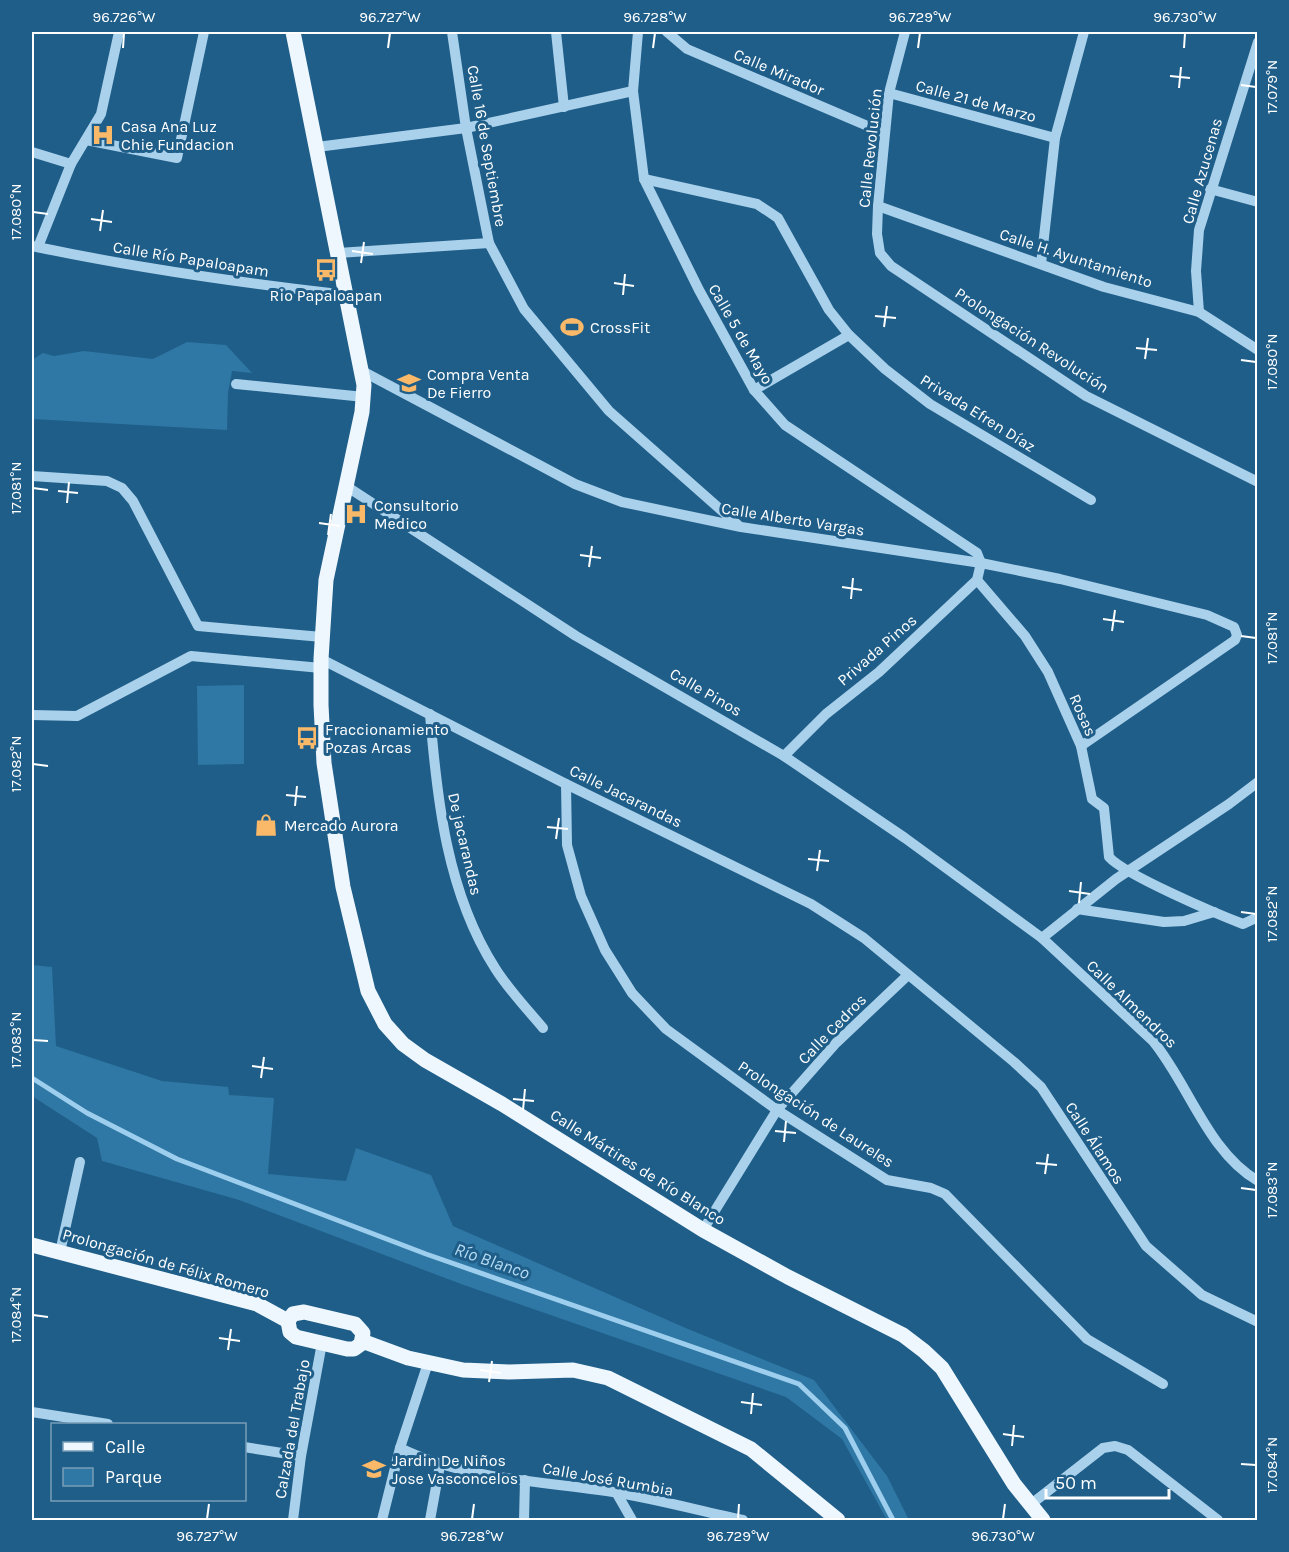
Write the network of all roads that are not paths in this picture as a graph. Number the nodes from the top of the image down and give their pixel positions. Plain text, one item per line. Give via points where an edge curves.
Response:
1 (119, 32) edge
2 (204, 32) edge
3 (293, 32) edge
4 (452, 32) edge
5 (556, 32) edge
6 (638, 32) edge
7 (667, 32) edge
8 (905, 32) edge
9 (1084, 32) edge
10 (1257, 42) edge
11 (633, 91) junction
12 (889, 93) junction
13 (564, 106) junction
14 (466, 128) junction
15 (884, 133) junction
16 (1055, 138) junction
17 (86, 140) junction
18 (316, 147) junction
19 (32, 152) edge
20 (71, 164) junction
21 (644, 179) junction
22 (1210, 189) junction
23 (1257, 202) edge
24 (878, 206) junction
25 (877, 234) joint
26 (489, 243) junction
27 (35, 246) edge
28 (338, 253) junction
29 (1041, 264) junction
30 (347, 295) junction
31 (1199, 312) junction
32 (849, 335) junction
33 (1257, 350) edge
34 (362, 371) junction
35 (236, 384) dead end
36 (754, 390) junction
37 (364, 397) junction
38 (32, 476) edge
39 (1257, 482) edge
40 (346, 486) junction
41 (1091, 500) dead end
42 (741, 527) junction
43 (981, 563) junction
44 (977, 580) junction
45 (322, 637) junction
46 (321, 664) junction
47 (430, 714) junction
48 (32, 715) edge
49 (1081, 747) junction
50 (784, 756) junction
51 (1257, 782) edge
52 (566, 784) junction
53 (1129, 870) junction
54 (1077, 909) junction
55 (1214, 912) junction
56 (1257, 917) edge
57 (1042, 938) junction
58 (909, 975) junction
59 (543, 1028) dead end
60 (777, 1110) junction
61 (80, 1162) dead end
62 (1257, 1181) edge
63 (703, 1230) junction
64 (32, 1245) edge
65 (60, 1252) junction
66 (288, 1321) junction
67 (1257, 1322) edge
68 (362, 1341) junction
69 (322, 1343) junction
70 (428, 1363) junction
71 (1163, 1384) dead end
72 (32, 1412) edge
73 (96, 1423) edge
74 (246, 1447) edge
75 (400, 1448) junction
76 (301, 1456) junction
77 (440, 1465) junction
78 (525, 1480) junction
79 (616, 1492) junction
80 (1030, 1505) junction
81 (293, 1521) edge
82 (382, 1521) edge
83 (430, 1521) edge
84 (524, 1521) edge
85 (632, 1521) edge
86 (743, 1521) edge
87 (838, 1521) edge
88 (1043, 1521) edge
89 (1218, 1521) edge

1 - 17 street via 101,114
2 - 17 street via 177,158
3 - 18 main road, Calle Mártires de Río Blanco
4 - 14 street, Calle 16 de Septiembre
5 - 13 street
6 - 11 street, Calle 5 de Mayo
7 - 15 street, Calle Mirador via 687,49
8 - 12 street, Calle Revolución
9 - 16 street
10 - 22 street, Calle Azucenas
11 - 13 street
11 - 21 street, Calle 5 de Mayo
12 - 15 street, Calle Revolución
12 - 16 street, Calle 21 de Marzo
13 - 14 street
14 - 18 street
14 - 26 street, Calle 16 de Septiembre
15 - 24 street, Calle Revolución
16 - 29 street
17 - 20 street
18 - 28 main road, Calle Mártires de Río Blanco
19 - 20 street
20 - 27 street
21 - 32 street, Privada Efren Díaz via 758,204 778,218 829,310
21 - 36 street, Calle 5 de Mayo
22 - 23 street
22 - 31 street, Calle Azucenas via 1199,230
24 - 25 street, Calle Revolución
24 - 29 street, Calle H. Ayuntamiento
25 - 39 street, Prolongación Revolución via 880,253 891,266 1086,396
26 - 28 street
26 - 42 street, Calle 16 de Septiembre via 524,309 609,411
27 - 30 street, Calle Río Papaloapam via 257,285
28 - 30 main road, Calle Mártires de Río Blanco
29 - 31 street, Calle H. Ayuntamiento via 1104,287
30 - 34 main road, Calle Mártires de Río Blanco
31 - 33 street, Calle H. Ayuntamiento
32 - 36 street
32 - 41 street, Privada Efren Díaz via 930,404
34 - 37 main road, Calle Mártires de Río Blanco
34 - 42 street, Calle Alberto Vargas via 574,484 622,502
35 - 37 street
36 - 43 street, Calle 5 de Mayo via 785,425 977,553
37 - 40 main road, Calle Mártires de Río Blanco
38 - 45 street via 107,481 122,488 134,501 198,626
40 - 45 main road, Calle Mártires de Río Blanco via 329,561
40 - 50 street, Calle Pinos via 576,636
42 - 43 street, Calle Alberto Vargas
43 - 44 street
43 - 49 street, Calle Alberto Vargas via 1207,615 1234,627 1235,640
44 - 49 street, Rosas via 1025,636 1048,672
44 - 50 street, Privada Pinos
45 - 46 main road, Calle Mártires de Río Blanco
46 - 47 street, Calle Jacarandas
46 - 48 street via 191,656 77,716
46 - 63 main road, Calle Mártires de Río Blanco via 324,763 343,887 368,991 385,1024 425,1060
47 - 52 street, Calle Jacarandas
47 - 59 street, De jacarandas via 437,799 461,900 494,968
49 - 53 street, Rosas via 1092,799 1104,808 1108,853 1113,861
50 - 57 street, Calle Pinos
51 - 53 street
52 - 58 street, Calle Jacarandas via 811,904 864,938
52 - 60 street, Prolongación de Laureles via 567,845 581,896 605,950 633,993 666,1029
53 - 54 street
53 - 55 street, Rosas
54 - 55 street via 1164,922
54 - 57 street
55 - 56 street, Rosas via 1243,924
57 - 62 street, Calle Almendros via 1153,1041 1168,1059 1208,1130 1246,1175
58 - 60 street, Calle Cedros via 836,1043
58 - 67 street, Calle Álamos via 1041,1088 1146,1246 1202,1295
60 - 63 street, Calle Cedros
60 - 71 street, Prolongación de Laureles via 887,1180 945,1194 1087,1339
61 - 65 street
63 - 80 main road, Calle Mártires de Río Blanco via 903,1335 924,1351 942,1368
64 - 65 main road, Prolongación de Félix Romero
65 - 66 main road, Prolongación de Félix Romero via 257,1304
66 - 68 main road via 300,1312 355,1324 363,1333
66 - 69 main road, Prolongación de Félix Romero via 292,1334
68 - 69 main road via 351,1350
68 - 70 main road
69 - 76 street, Calzada del Trabajo
70 - 75 street
70 - 87 main road via 487,1372 573,1370 608,1378 751,1449
72 - 73 street
74 - 76 street
75 - 77 street, Calle José Rumbia
75 - 82 street
76 - 81 street, Calzada del Trabajo
77 - 78 street, Calle José Rumbia
77 - 83 street
78 - 79 street, Calle José Rumbia
78 - 84 street
79 - 85 street
79 - 86 street, Calle José Rumbia
80 - 88 main road, Calle Mártires de Río Blanco
80 - 89 street via 1103,1448 1115,1446 1128,1450

